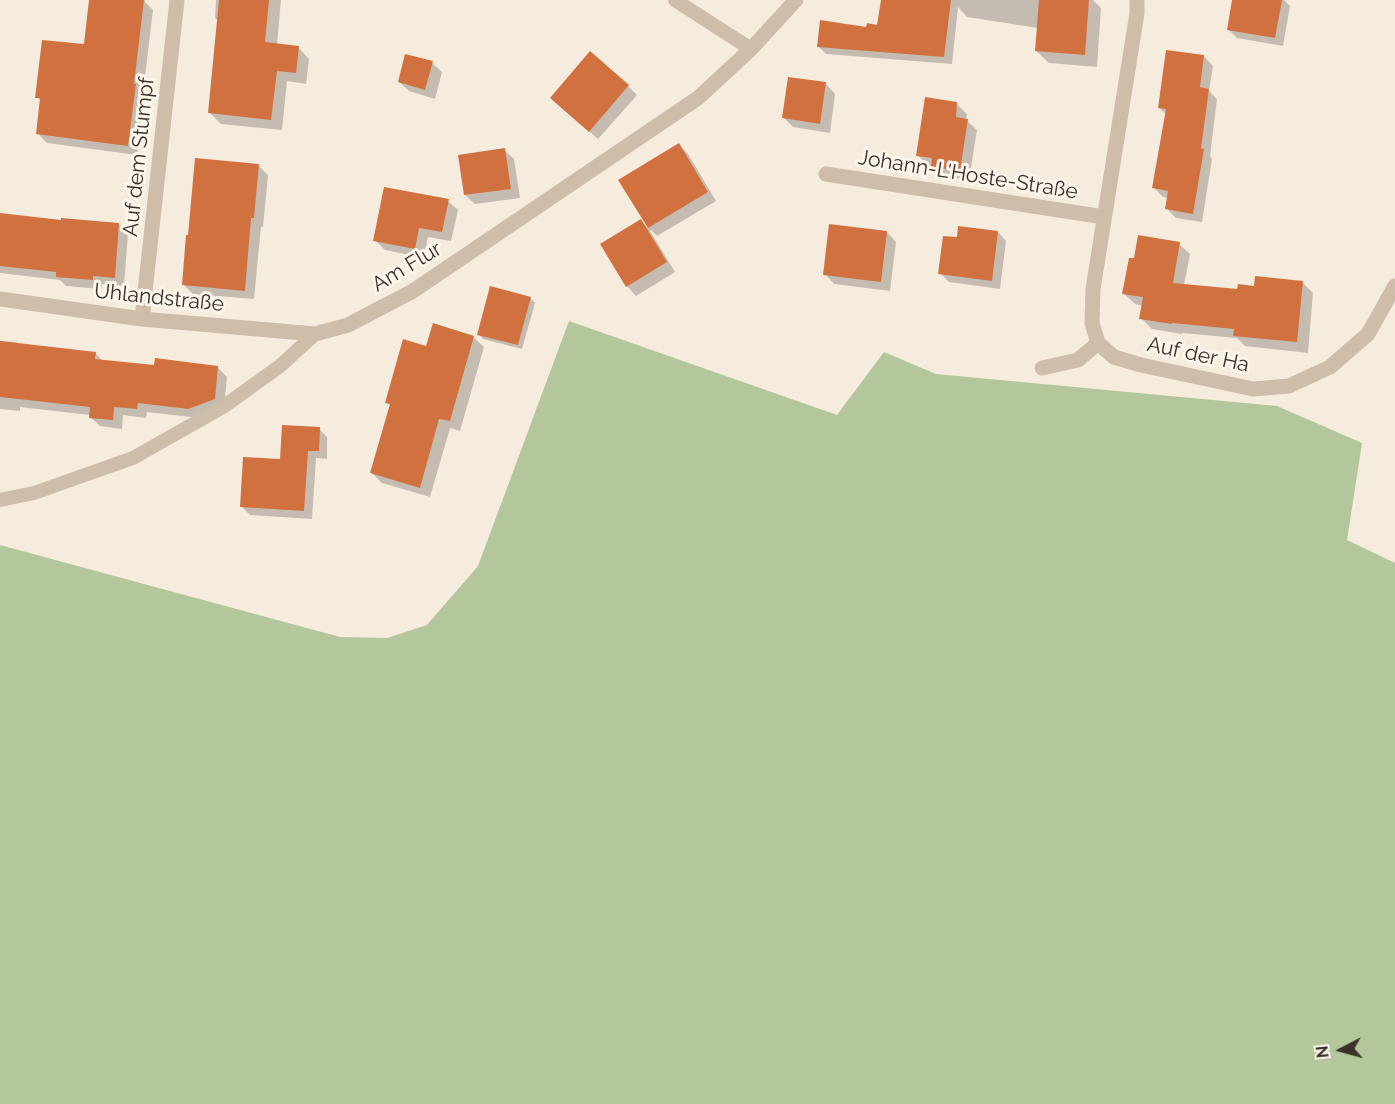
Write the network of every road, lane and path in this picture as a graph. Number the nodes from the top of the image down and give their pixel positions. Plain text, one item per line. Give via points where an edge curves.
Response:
1 (177, 0) edge
2 (675, 0) edge
3 (795, 0) edge
4 (1137, 0) edge
5 (751, 49) junction
6 (826, 174) dead end
7 (1104, 217) junction
8 (1395, 286) edge
9 (0, 299) edge
10 (142, 319) junction
11 (315, 334) junction
12 (1098, 343) junction
13 (1042, 368) dead end
14 (0, 500) edge

1 - 10 street, Auf dem Stumpf
2 - 5 lane
3 - 5 street, Am Flur
4 - 7 street
5 - 11 street, Am Flur via 698,98 413,291 348,325
6 - 7 street, Johann-L'Hoste-Straße
7 - 12 street via 1093,289 1092,323
8 - 12 street, Auf der Ha via 1368,334 1330,367 1289,386 1253,389 1141,365 1114,357
9 - 10 street, Uhlandstraße
10 - 11 street, Uhlandstraße
11 - 14 lane, Am Flur via 280,366 224,406 133,458 34,493
12 - 13 street via 1078,360

